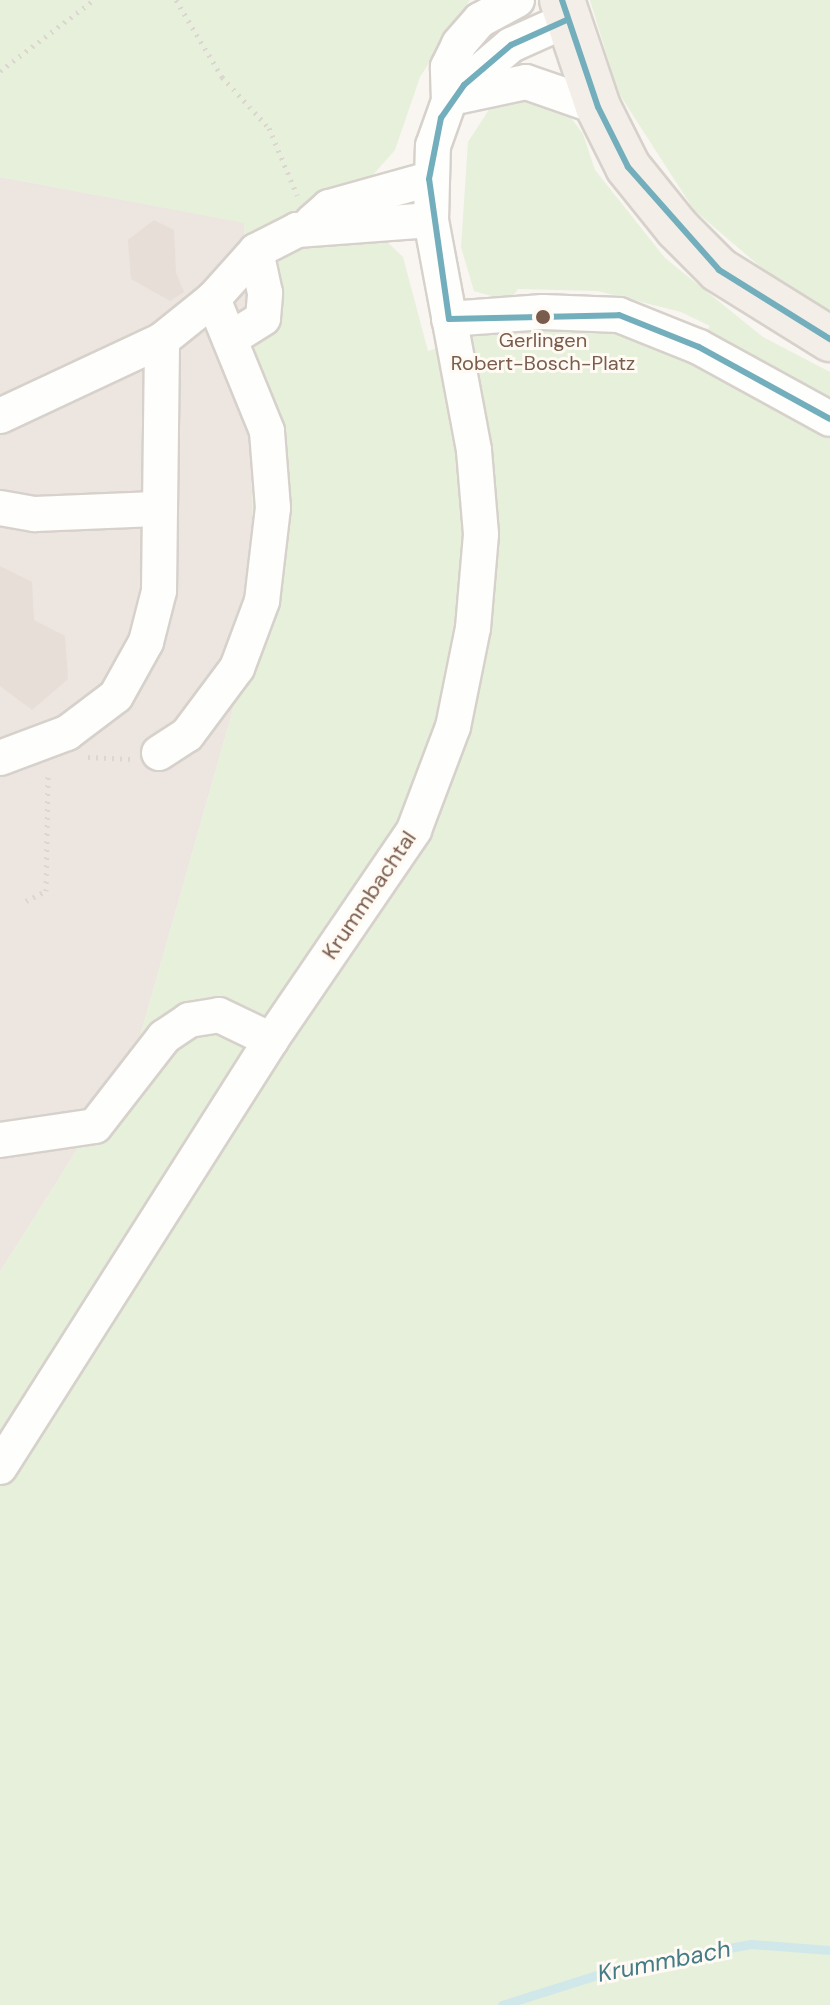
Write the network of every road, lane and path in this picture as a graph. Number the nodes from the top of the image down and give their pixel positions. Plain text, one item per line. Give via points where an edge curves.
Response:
1 (94, 0) edge
2 (176, 0) edge
3 (517, 0) edge
4 (565, 10) edge
5 (0, 71) edge
6 (449, 101) junction
7 (598, 107) junction
8 (429, 179) junction
9 (431, 220) junction
10 (303, 228) junction
11 (256, 251) junction
12 (213, 299) junction
13 (449, 319) junction
14 (230, 339) junction
15 (830, 339) edge
16 (162, 340) junction
17 (0, 416) edge
18 (830, 419) edge
19 (0, 508) edge
20 (156, 509) junction
21 (67, 733) junction
22 (159, 753) joint
23 (0, 758) edge
24 (56, 771) dead end
25 (26, 901) dead end
26 (271, 1040) junction
27 (0, 1140) edge
28 (0, 1467) edge

1 - 5 path
2 - 10 path via 222,77 269,128
3 - 6 street, Krummbachtal via 480,20 459,44 448,67
4 - 6 street via 511,45
4 - 7 main road
6 - 7 street via 487,87 526,82
6 - 8 street, Krummbachtal
7 - 15 main road via 628,167 677,228 731,279
8 - 9 street, Krummbachtal
8 - 10 street via 329,207
9 - 10 street
9 - 13 street, Krummbachtal
10 - 11 street
11 - 12 street
11 - 14 street via 265,293 263,318
12 - 14 street
12 - 16 street
13 - 18 street via 543,312 619,315 699,347
13 - 26 street, Krummbachtal via 474,450 481,534 473,628 453,727 414,830
14 - 22 street via 267,431 273,508 262,601 237,668 187,735
16 - 17 street
16 - 20 street
19 - 20 street via 35,514
20 - 21 street via 159,591 146,642 116,696
21 - 22 path via 80,758 140,761
21 - 23 street
24 - 25 path via 44,778 46,891
26 - 27 street via 219,1015 189,1020 164,1037 95,1126
26 - 28 street, Krummbachtal

